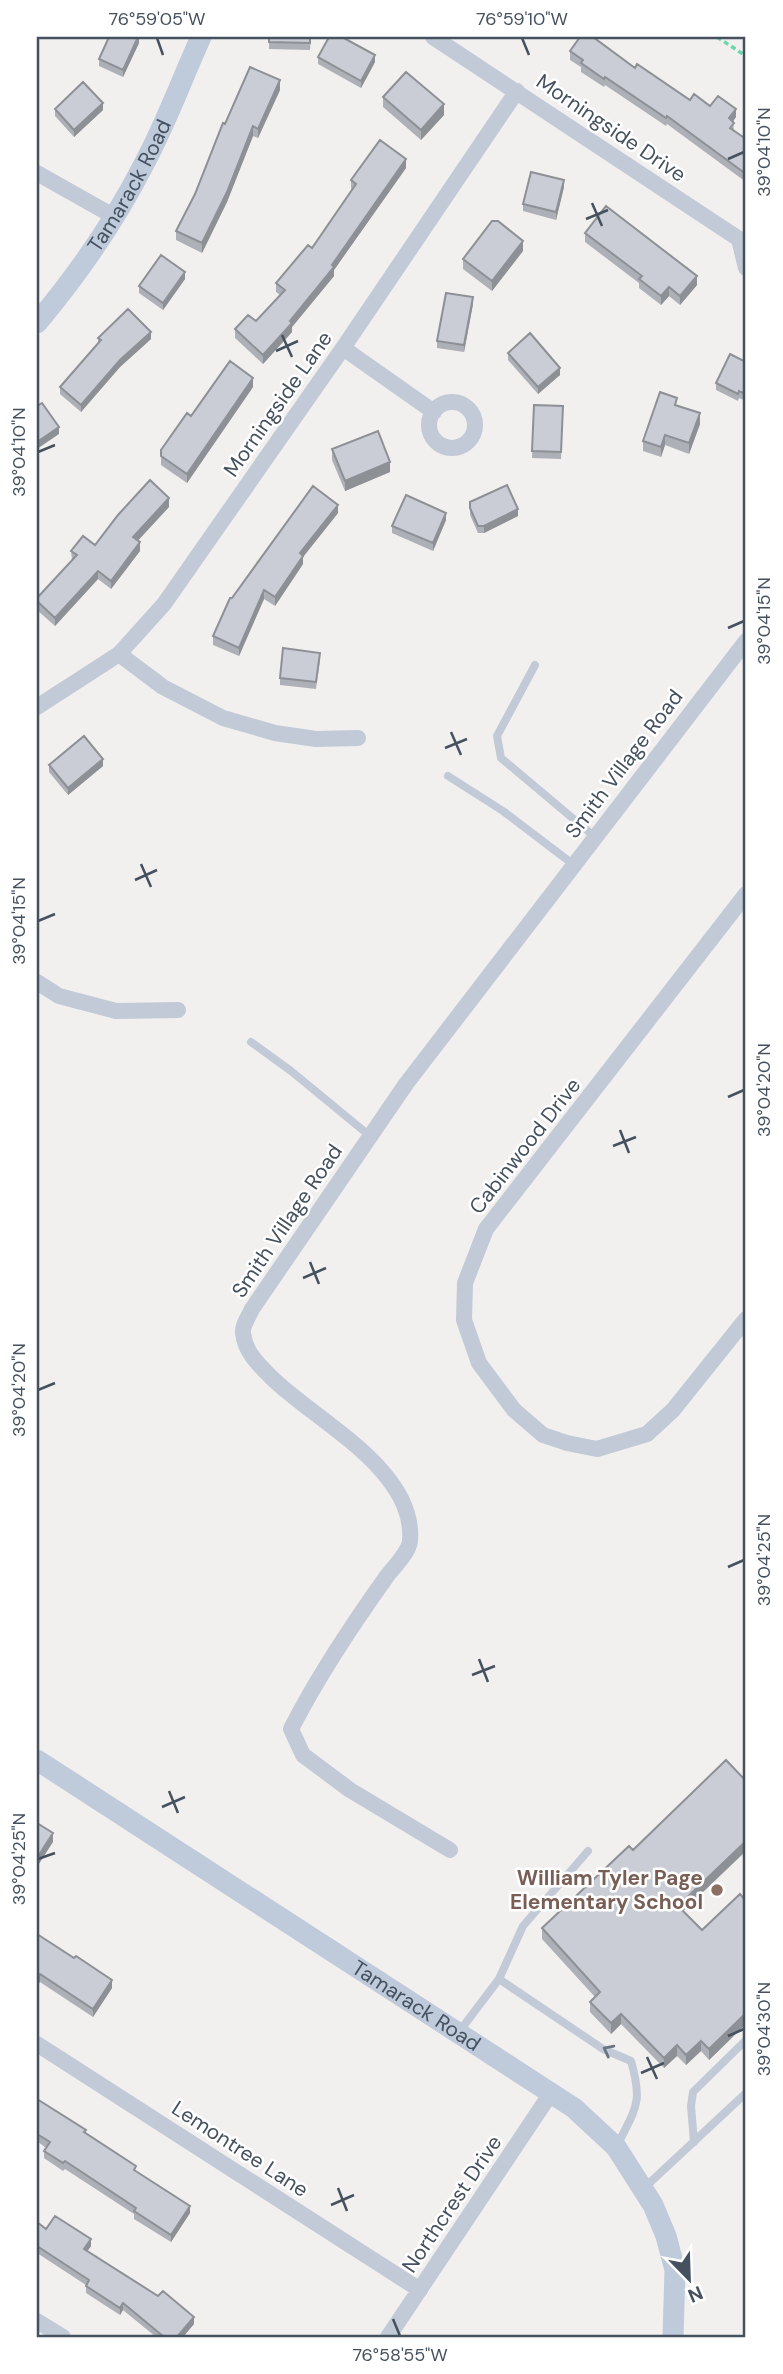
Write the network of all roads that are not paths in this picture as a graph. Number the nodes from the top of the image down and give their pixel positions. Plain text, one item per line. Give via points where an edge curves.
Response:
1 (201, 37) edge
2 (433, 37) edge
3 (517, 90) junction
4 (37, 173) edge
5 (115, 217) junction
6 (746, 268) edge
7 (37, 323) edge
8 (343, 348) junction
9 (434, 412) dead end
10 (746, 641) edge
11 (119, 654) junction
12 (535, 665) dead end
13 (37, 708) edge
14 (358, 738) dead end
15 (448, 776) dead end
16 (595, 837) junction
17 (574, 865) junction
18 (746, 894) edge
19 (38, 985) edge
20 (178, 1010) dead end
21 (251, 1042) dead end
22 (370, 1136) junction
23 (746, 1319) edge
24 (740, 1340) edge
25 (37, 1760) edge
26 (450, 1850) dead end
27 (588, 1851) dead end
28 (499, 1979) junction
29 (458, 2033) junction
30 (746, 2040) edge
31 (37, 2044) edge
32 (551, 2093) junction
33 (746, 2093) edge
34 (694, 2142) junction
35 (616, 2147) junction
36 (643, 2189) junction
37 (420, 2290) junction
38 (37, 2321) edge
39 (63, 2337) edge
40 (388, 2337) edge
41 (673, 2337) edge

1 - 5 street, Tamarack Road
2 - 3 street, Morningside Drive
3 - 6 street, Morningside Drive via 739,239
3 - 8 street, Morningside Lane
4 - 5 street
5 - 7 street, Tamarack Road
8 - 9 street
8 - 11 street, Morningside Lane via 164,604
10 - 16 street, Smith Village Road
11 - 13 street, Morningside Lane
11 - 14 street via 163,687 223,718 275,733 316,739
12 - 16 lane via 497,736 501,758
15 - 17 lane
16 - 17 street, Smith Village Road
17 - 22 street, Smith Village Road
18 - 24 street, Cabinwood Drive via 486,1229 465,1283 464,1320 479,1363 514,1410 543,1435 597,1448 647,1434
19 - 20 street via 116,1011
21 - 22 lane
22 - 26 street, Smith Village Road via 252,1309 242,1331 247,1351 263,1369 359,1449 393,1484 408,1511 410,1544 345,1635 291,1728 303,1755 350,1790
23 - 24 street, Cabinwood Drive
25 - 29 street, Tamarack Road
27 - 28 lane via 523,1926
28 - 29 lane
35 -> 28 lane via 638,2103 631,2061 603,2049
29 - 32 street, Tamarack Road
30 - 34 lane via 693,2092
31 - 37 street, Lemontree Lane
32 - 35 street, Tamarack Road
32 - 37 street, Northcrest Drive
33 - 34 lane
34 - 36 lane
35 - 36 street, Tamarack Road
36 - 41 street, Tamarack Road via 666,2236 675,2270
37 - 40 street, Northcrest Drive
38 - 39 street

